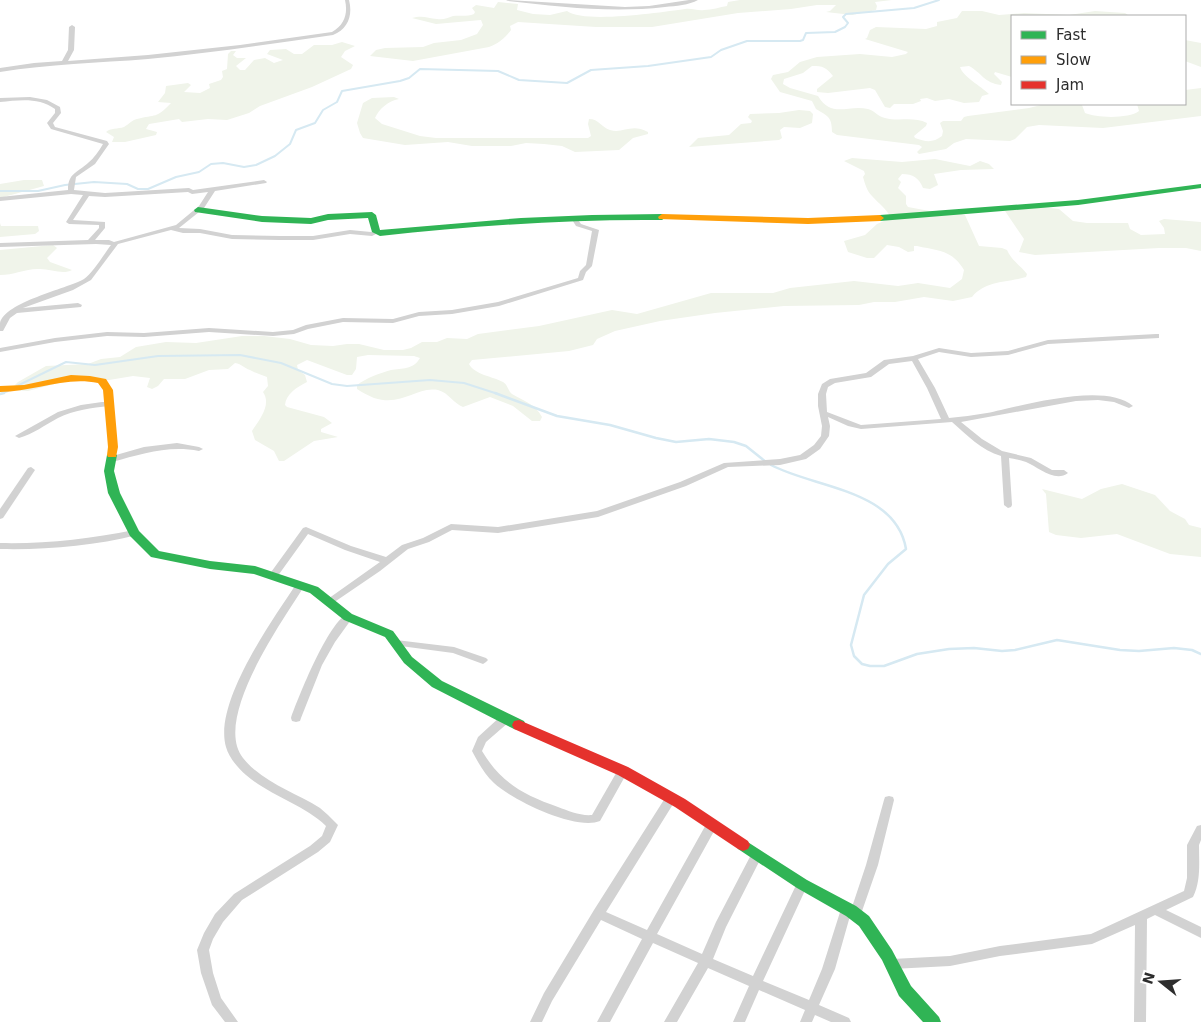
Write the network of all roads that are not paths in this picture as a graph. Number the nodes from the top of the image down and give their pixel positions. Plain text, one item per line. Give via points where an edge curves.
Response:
1 (347, 0) edge
2 (508, 0) edge
3 (515, 0) edge
4 (696, 0) edge
5 (72, 27) dead end
6 (64, 63) junction
7 (0, 70) edge
8 (0, 100) edge
9 (264, 182) dead end
10 (1201, 186) edge
11 (212, 190) junction
12 (71, 192) junction
13 (87, 194) junction
14 (0, 199) edge
15 (198, 210) junction
16 (574, 218) junction
17 (172, 228) junction
18 (377, 232) junction
19 (90, 242) junction
20 (0, 244) edge
21 (114, 244) junction
22 (78, 305) dead end
23 (12, 312) junction
24 (0, 330) edge
25 (1156, 336) dead end
26 (0, 350) edge
27 (914, 358) junction
28 (0, 389) edge
29 (109, 404) junction
30 (1129, 406) dead end
31 (824, 414) junction
32 (950, 420) junction
33 (19, 436) dead end
34 (199, 448) dead end
35 (1005, 456) junction
36 (112, 459) junction
37 (31, 470) dead end
38 (1064, 473) dead end
39 (1008, 505) dead end
40 (0, 516) edge
41 (134, 534) junction
42 (2, 548) edge
43 (388, 561) junction
44 (274, 575) junction
45 (300, 585) junction
46 (330, 600) junction
47 (348, 617) junction
48 (396, 643) junction
49 (483, 660) dead end
50 (296, 718) dead end
51 (506, 719) junction
52 (623, 772) junction
53 (671, 798) junction
54 (889, 800) dead end
55 (712, 824) junction
56 (1201, 829) edge
57 (757, 854) junction
58 (802, 884) junction
59 (1155, 910) junction
60 (851, 911) junction
61 (598, 914) junction
62 (1141, 917) junction
63 (1201, 933) edge
64 (648, 937) junction
65 (706, 960) junction
66 (892, 964) junction
67 (756, 982) junction
68 (812, 1007) junction
69 (232, 1022) edge
70 (536, 1022) edge
71 (602, 1022) edge
72 (670, 1022) edge
73 (739, 1022) edge
74 (806, 1022) edge
75 (845, 1022) edge
76 (933, 1022) edge
77 (1140, 1022) edge

1 - 6 street via 347,20 340,30 333,33 247,46
2 - 3 street
3 - 4 street via 622,10
5 - 6 street via 71,50
6 - 7 street
8 - 12 street via 48,102 58,108 50,123 53,128 106,144 88,167 77,172 70,183
9 - 11 street
10 - 16 street via 1005,209 931,212 858,220
11 - 13 street
11 - 15 street
12 - 13 street
12 - 14 street
13 - 19 street via 69,222 102,223 102,228
15 - 17 street
15 - 18 street via 262,219 311,221 372,215
16 - 18 street
16 - 26 street via 578,225 596,230 589,267 582,272 581,279 498,304 384,322 343,320 306,326 294,332 257,334 209,330 107,334
17 - 18 street via 232,237 280,238
17 - 21 street
19 - 20 street
19 - 21 street
21 - 23 street via 90,279 31,301
22 - 23 street
23 - 24 street
25 - 27 street via 1048,342 1002,354 971,355 939,350
27 - 31 street via 887,362 865,376 828,383 822,394
27 - 32 street
28 - 29 street via 16,389 69,377 88,377 102,381 106,386
29 - 33 street via 72,410
29 - 36 street
30 - 32 street via 1120,401 1076,399
31 - 32 street via 856,427
31 - 43 street via 825,436 803,457 780,462 728,465 598,514 498,530 452,527 404,547
32 - 35 street
34 - 36 street via 184,445 147,448
35 - 38 street via 1028,460 1050,472
35 - 39 street
36 - 41 street via 110,479
37 - 40 street
41 - 42 street via 78,543
41 - 44 street via 155,554
43 - 44 street via 306,530
43 - 46 street
44 - 45 street
45 - 46 street
45 - 69 street via 240,688 231,716 231,745 238,760 257,777 314,810 332,825 326,839 314,849 238,897 219,918 208,937 202,950 207,972 216,1001
46 - 47 street
47 - 48 street via 384,631
47 - 50 street via 327,645
48 - 49 street via 454,650
48 - 51 street via 408,660 437,684
51 - 52 street
51 - 52 street via 482,740 477,751 493,777 518,795 590,820 600,814
52 - 53 street
53 - 55 street
53 - 61 street
54 - 60 street via 872,865
55 - 57 street
55 - 64 street
56 - 59 street via 1194,845 1189,894
57 - 58 street
57 - 65 street
58 - 60 street
58 - 67 street
59 - 62 street
59 - 63 street
60 - 66 street via 870,927
60 - 68 street via 840,927 832,961
61 - 64 street
61 - 70 street
62 - 66 street via 1079,942 1014,949 950,961
62 - 77 street
64 - 65 street
64 - 71 street
65 - 67 street
65 - 72 street
66 - 76 street via 905,991
67 - 68 street
67 - 73 street
68 - 74 street
68 - 75 street

